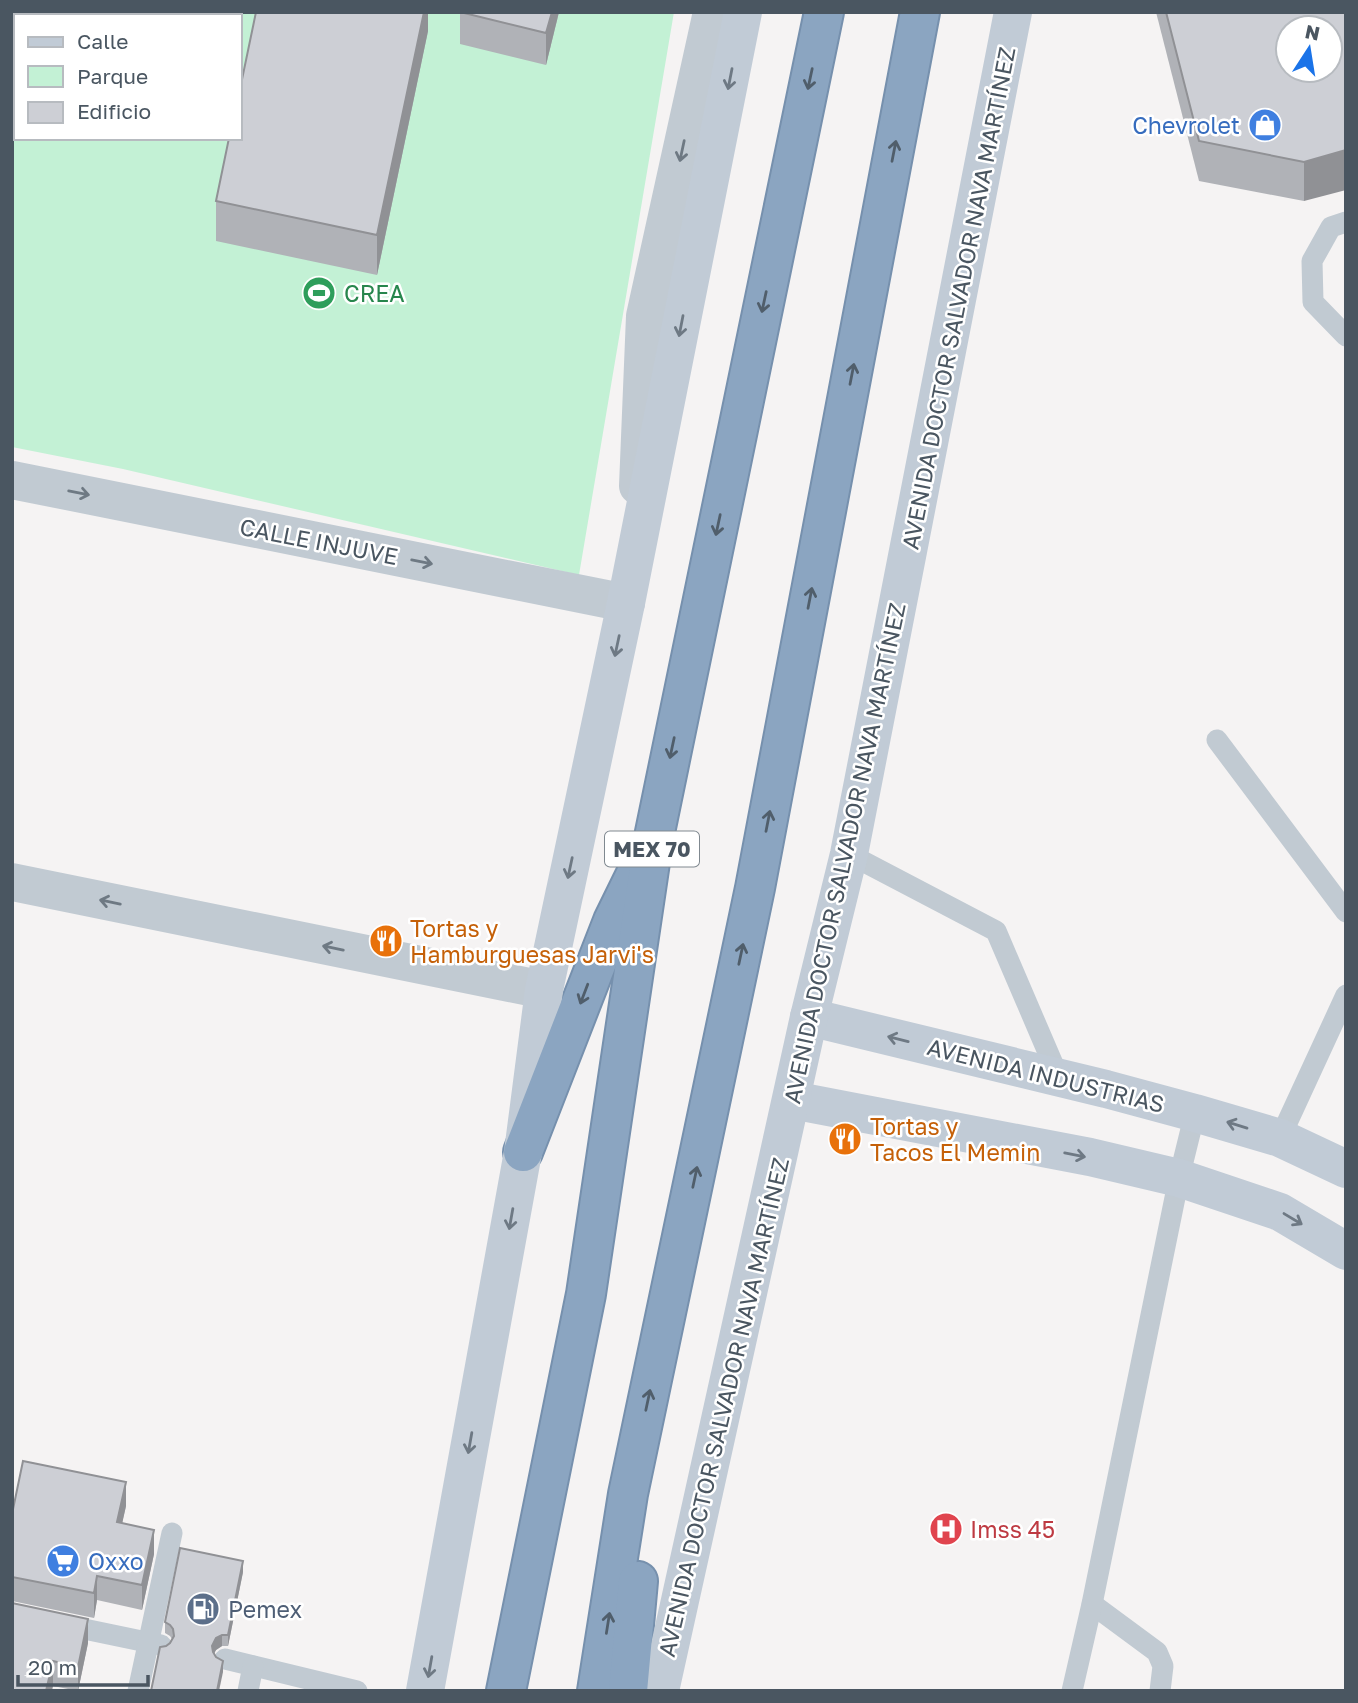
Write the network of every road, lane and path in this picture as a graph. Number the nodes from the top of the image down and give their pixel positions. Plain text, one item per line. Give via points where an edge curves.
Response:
1 (712, 12) edge
2 (743, 12) edge
3 (824, 12) edge
4 (920, 12) edge
5 (1013, 12) edge
6 (1346, 222) edge
7 (1346, 336) edge
8 (12, 480) edge
9 (635, 559) junction
10 (626, 603) junction
11 (1217, 740) dead end
12 (653, 842) junction
13 (849, 854) junction
14 (12, 882) edge
15 (1346, 912) edge
16 (544, 990) junction
17 (1346, 995) edge
18 (809, 1017) junction
19 (1059, 1078) junction
20 (792, 1100) junction
21 (1195, 1113) junction
22 (1280, 1138) junction
23 (523, 1152) junction
24 (1346, 1168) edge
25 (1179, 1178) junction
26 (1346, 1251) edge
27 (628, 1494) junction
28 (172, 1533) dead end
29 (1091, 1604) junction
30 (12, 1614) edge
31 (156, 1644) junction
32 (225, 1659) edge
33 (253, 1665) junction
34 (138, 1691) edge
35 (248, 1691) edge
36 (357, 1691) edge
37 (425, 1691) edge
38 (506, 1691) edge
39 (597, 1691) edge
40 (628, 1691) edge
41 (660, 1691) edge
42 (1072, 1691) edge
43 (1160, 1691) edge

1 -> 9 street via 645,316
2 -> 9 main road
3 -> 12 highway, MEX 70
27 -> 4 highway via 755,888
5 - 13 main road, AVENIDA DOCTOR SALVADOR NAVA MARTÍNEZ
6 - 7 lane via 1331,227 1312,261 1313,302
8 -> 10 street, CALLE INJUVE
9 - 10 main road
10 -> 16 main road
11 - 15 lane
12 -> 23 highway via 613,921
12 - 38 highway, MEX 70 via 586,1294
13 - 18 main road, AVENIDA DOCTOR SALVADOR NAVA MARTÍNEZ
13 - 19 lane via 996,931
16 -> 14 street
16 - 23 main road
17 - 22 lane
19 -> 18 main road, AVENIDA INDUSTRIAS
18 - 20 main road, AVENIDA DOCTOR SALVADOR NAVA MARTÍNEZ
19 - 21 main road, AVENIDA INDUSTRIAS
20 -> 25 main road
20 - 41 main road, AVENIDA DOCTOR SALVADOR NAVA MARTÍNEZ
22 -> 21 main road, AVENIDA INDUSTRIAS
21 - 25 lane
22 - 24 main road, AVENIDA INDUSTRIAS
23 -> 37 main road
25 -> 26 main road via 1280,1212
25 - 29 lane
39 -> 27 highway
27 - 40 highway via 639,1572
28 - 31 lane
29 - 42 lane
29 - 43 lane via 1157,1653 1163,1666
30 - 31 lane
31 - 34 lane
32 - 33 lane
33 - 35 lane
33 - 36 lane

